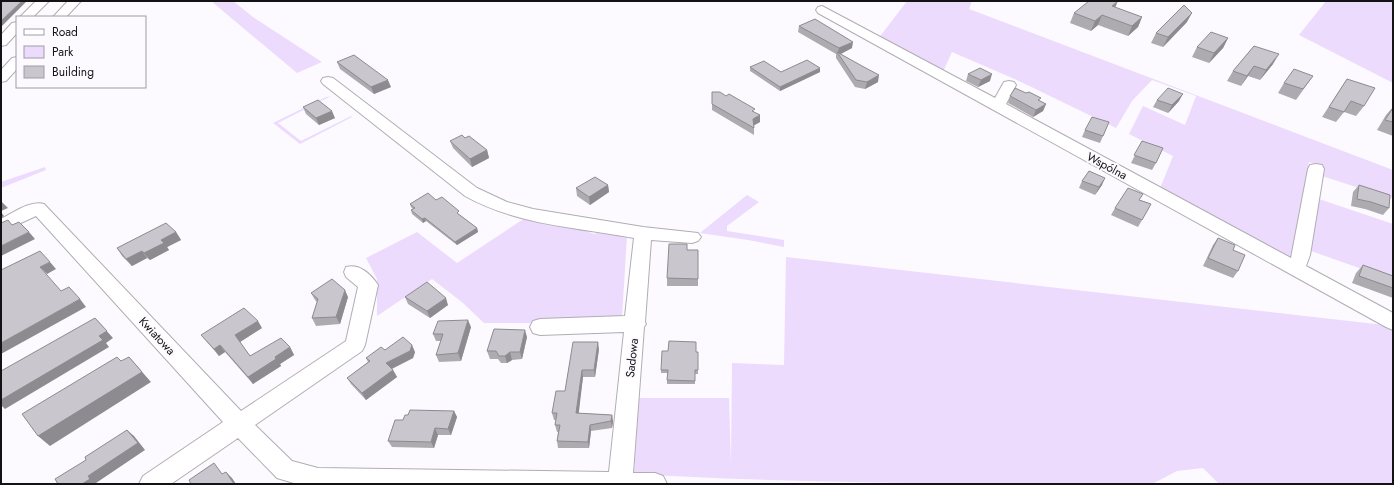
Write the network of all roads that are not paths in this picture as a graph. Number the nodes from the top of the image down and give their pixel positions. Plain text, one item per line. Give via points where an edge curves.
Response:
1 (43, 1) edge
2 (75, 1) edge
3 (822, 10) dead end
4 (27, 16) edge
5 (60, 16) edge
6 (16, 27) edge
7 (1, 42) edge
8 (16, 62) edge
9 (1, 77) edge
10 (328, 81) dead end
11 (1008, 85) dead end
12 (994, 105) junction
13 (1316, 169) dead end
14 (1, 226) edge
15 (643, 233) junction
16 (692, 237) dead end
17 (1296, 269) junction
18 (353, 272) dead end
19 (1393, 322) edge
20 (636, 324) junction
21 (540, 328) dead end
22 (239, 424) junction
23 (620, 483) edge
24 (151, 484) edge
25 (655, 484) edge

1 - 4 street
2 - 5 street
3 - 12 street, Wspólna
6 - 7 street
8 - 9 street
10 - 15 street via 471,192 487,201 540,217
11 - 12 street via 999,103
12 - 17 street, Wspólna
13 - 17 street via 1301,255
14 - 22 street, Kwiatowa via 38,208
15 - 16 street
15 - 20 street, Sadowa
17 - 19 street, Wspólna
18 - 22 street via 368,285 355,345
20 - 21 street
20 - 23 street, Sadowa
22 - 23 street, Kwiatowa via 285,470 318,479
22 - 24 street
23 - 25 street, Kwiatowa

